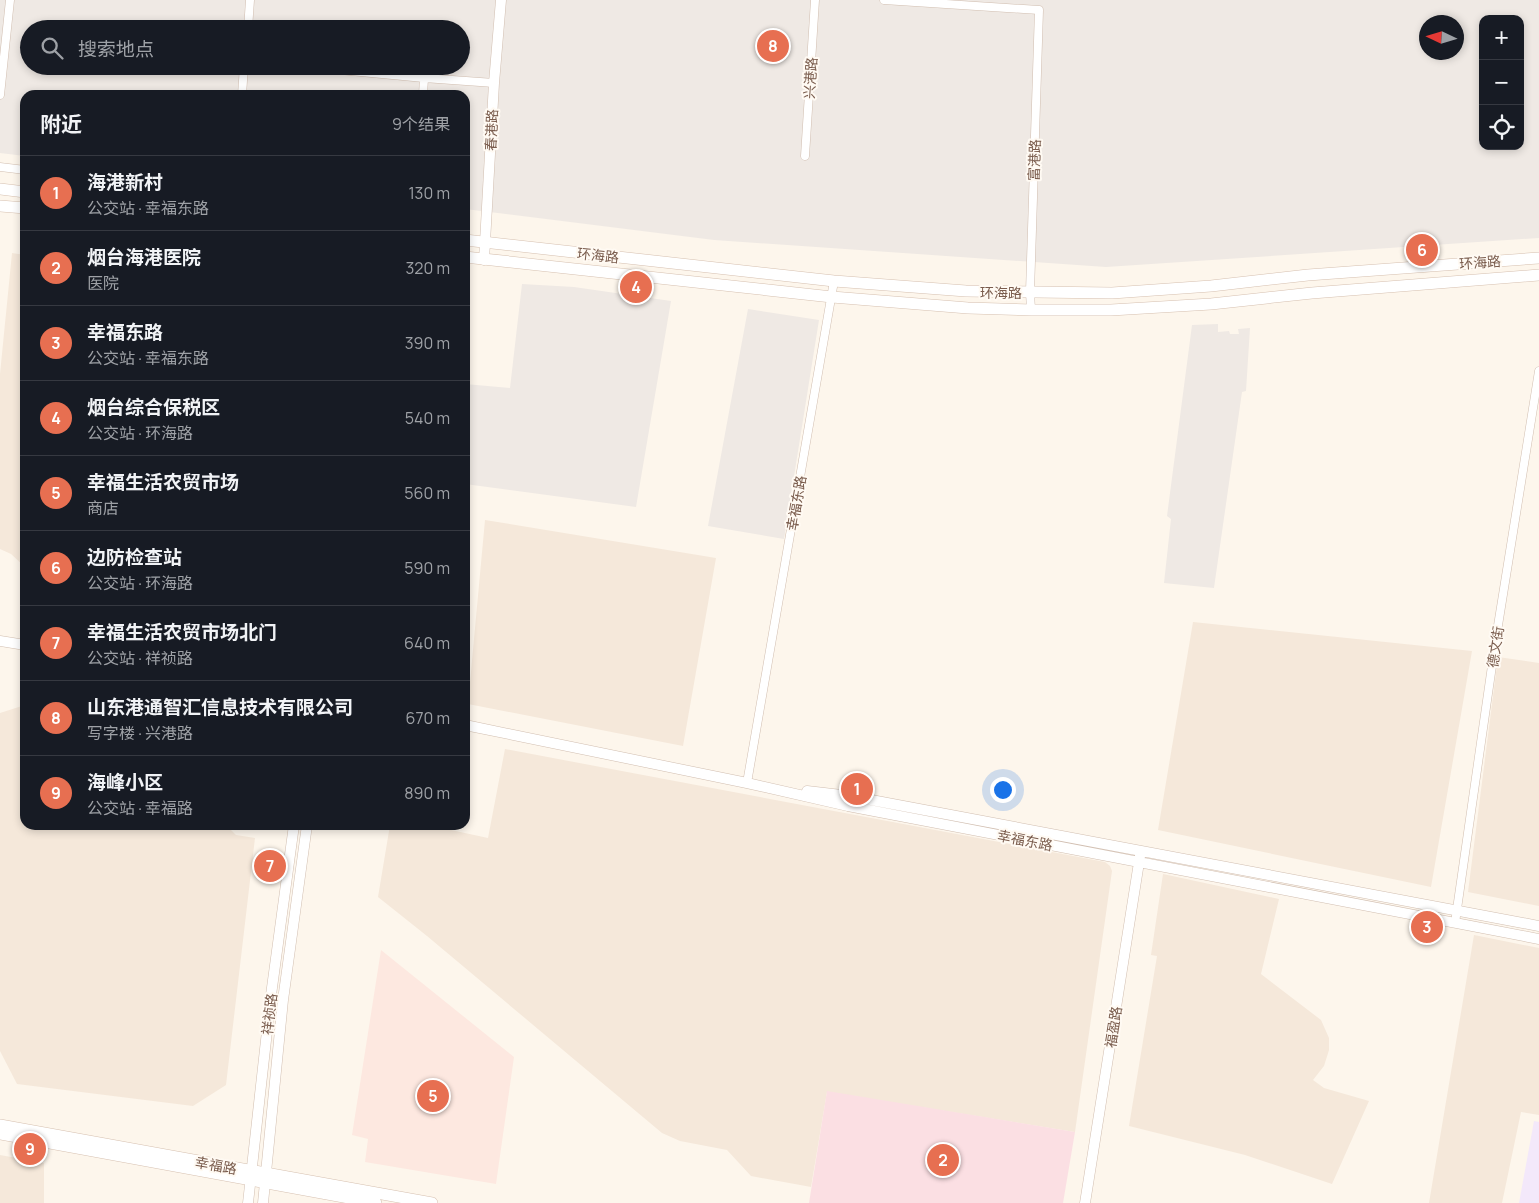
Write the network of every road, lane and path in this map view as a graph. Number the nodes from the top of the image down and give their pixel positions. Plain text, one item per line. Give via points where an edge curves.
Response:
1 (10, 0) edge
2 (250, 0) edge
3 (501, 0) edge
4 (814, 0) edge
5 (884, 0) edge
6 (249, 20) edge
7 (243, 75) edge
8 (392, 75) edge
9 (424, 78) junction
10 (494, 84) junction
11 (242, 90) edge
12 (423, 90) edge
13 (0, 95) edge
14 (805, 156) dead end
15 (0, 167) edge
16 (20, 169) edge
17 (0, 189) edge
18 (20, 191) edge
19 (0, 206) edge
20 (20, 208) edge
21 (470, 240) edge
22 (486, 242) junction
23 (470, 258) edge
24 (1539, 258) edge
25 (484, 260) junction
26 (1539, 275) edge
27 (834, 281) junction
28 (1030, 292) junction
29 (832, 297) junction
30 (1031, 310) junction
31 (1539, 371) edge
32 (0, 641) edge
33 (20, 644) edge
34 (470, 726) edge
35 (747, 783) junction
36 (293, 830) edge
37 (306, 830) edge
38 (1141, 850) junction
39 (1139, 862) junction
40 (1457, 910) junction
41 (1455, 923) junction
42 (1539, 926) edge
43 (1539, 939) edge
44 (0, 1125) edge
45 (0, 1134) edge
46 (251, 1176) junction
47 (265, 1179) junction
48 (248, 1203) edge
49 (263, 1203) edge
50 (376, 1203) edge
51 (432, 1203) edge
52 (1085, 1203) edge

1 - 13 street
2 - 6 street
3 - 10 street, 春港路
4 - 14 street, 兴港路
5 - 28 street, 富港路 via 1039,10
7 - 11 street
8 - 9 street
9 - 10 street
9 - 12 street
10 - 22 street, 春港路
15 - 16 street
17 - 18 main road
19 - 20 main road
21 - 22 main road, 环海路
22 - 25 street, 春港路
22 - 27 main road, 环海路
23 - 25 main road, 环海路
24 - 28 main road, 环海路 via 1112,293
25 - 29 main road, 环海路
26 - 30 main road, 环海路 via 1211,304 1111,310
27 - 28 main road, 环海路 via 966,291
27 - 29 street, 幸福东路
28 - 30 street, 富港路
29 - 30 main road, 环海路
29 - 35 street, 幸福东路
31 - 40 street, 德文街 via 1494,648
32 - 33 street
34 - 35 street, 幸福东路
35 - 38 street, 幸福东路 via 850,796
35 - 39 street, 幸福东路 via 848,806
36 - 46 street, 祥祯路
37 - 47 street, 祥祯路 via 283,1000
38 - 39 street, 福盈路
38 - 40 street, 幸福东路
39 - 41 street, 幸福东路
39 - 52 street, 福盈路
40 - 41 street, 德文街
40 - 42 street, 幸福东路
41 - 43 street, 幸福东路
44 - 46 main road, 幸福路
45 - 46 main road, 幸福路
46 - 47 main road, 幸福路
46 - 48 street, 祥祯路
47 - 49 street, 祥祯路
47 - 50 main road, 幸福路
47 - 51 main road, 幸福路

